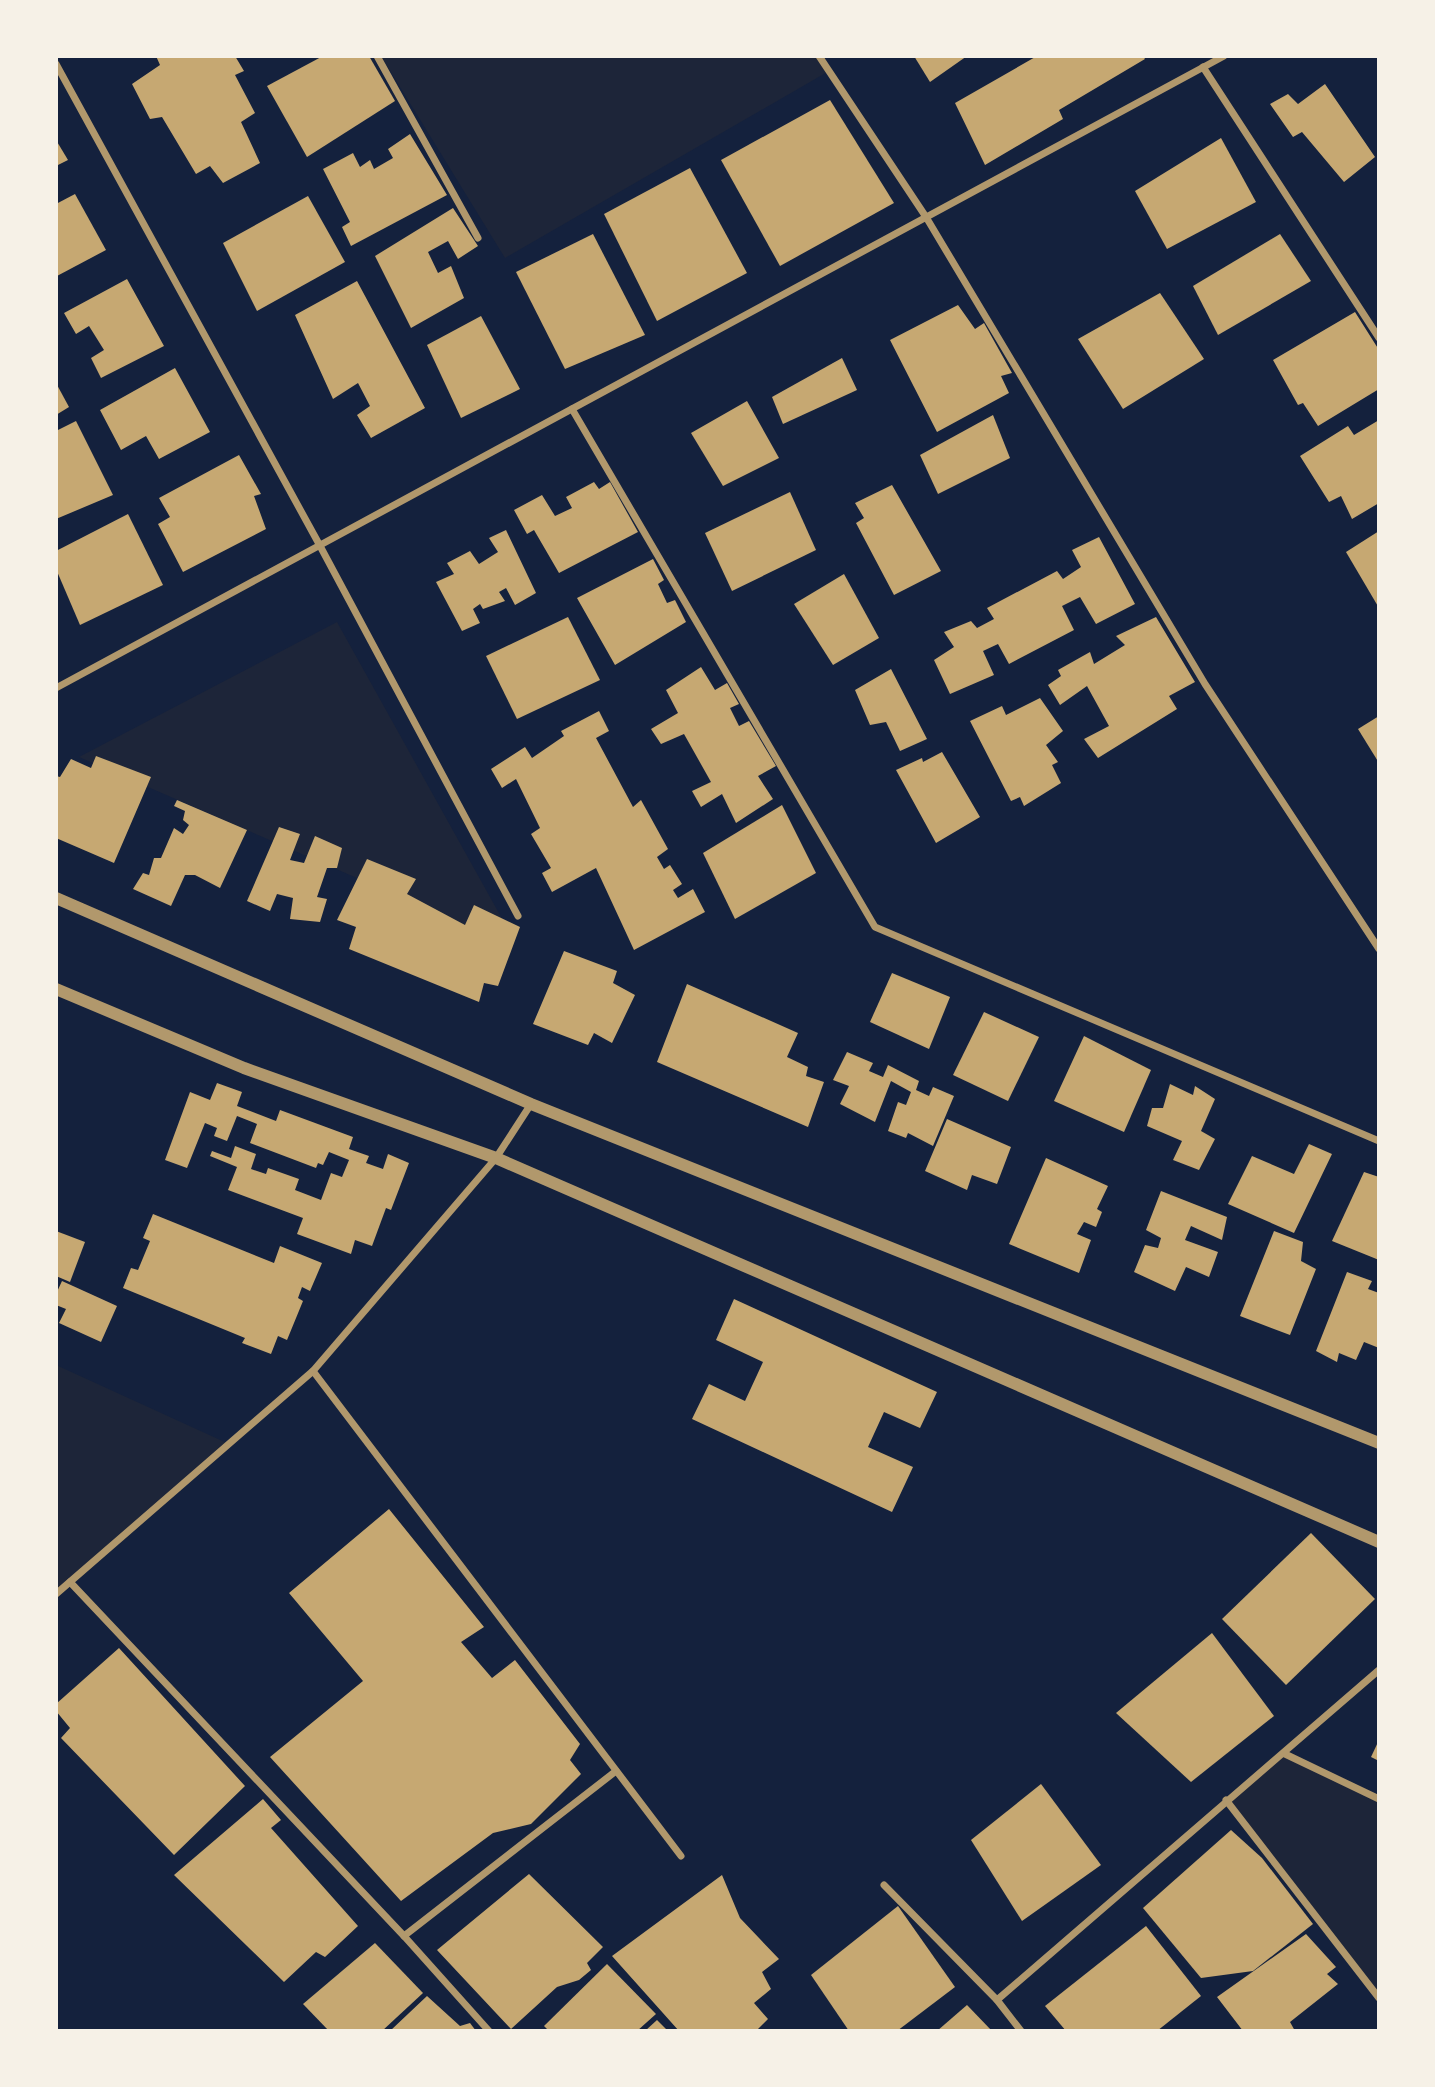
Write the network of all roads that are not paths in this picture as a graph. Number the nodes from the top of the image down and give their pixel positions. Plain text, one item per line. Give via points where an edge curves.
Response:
1 (377, 56) edge
2 (819, 56) edge
3 (1224, 56) edge
4 (56, 64) edge
5 (1203, 67) junction
6 (926, 217) junction
7 (478, 238) dead end
8 (1379, 338) edge
9 (572, 409) junction
10 (319, 544) junction
11 (56, 688) edge
12 (56, 898) edge
13 (518, 916) dead end
14 (1379, 949) edge
15 (56, 989) edge
16 (531, 1104) junction
17 (1379, 1141) edge
18 (496, 1158) junction
19 (313, 1371) junction
20 (1379, 1443) edge
21 (1379, 1542) edge
22 (70, 1582) junction
23 (56, 1594) edge
24 (1379, 1671) edge
25 (1285, 1754) junction
26 (616, 1771) junction
27 (1379, 1799) edge
28 (1226, 1800) junction
29 (681, 1856) dead end
30 (884, 1885) dead end
31 (404, 1936) junction
32 (1379, 1998) edge
33 (997, 2000) junction
34 (489, 2031) edge
35 (1021, 2031) edge

1 - 7 street
2 - 6 street
3 - 5 street
4 - 10 street
5 - 6 street
5 - 8 street
6 - 9 street
6 - 14 street via 1205,684
9 - 10 street
9 - 17 street via 875,927
10 - 11 street
10 - 13 street
12 - 16 street
15 - 18 street via 244,1068
16 - 18 street
16 - 20 street
18 - 19 street
18 - 21 street
19 - 22 street
19 - 26 street
22 - 23 street
22 - 31 street
24 - 25 street
25 - 27 street
25 - 28 street
26 - 29 street
26 - 31 street
28 - 32 street
28 - 33 street
30 - 33 street
31 - 34 street
33 - 35 street

